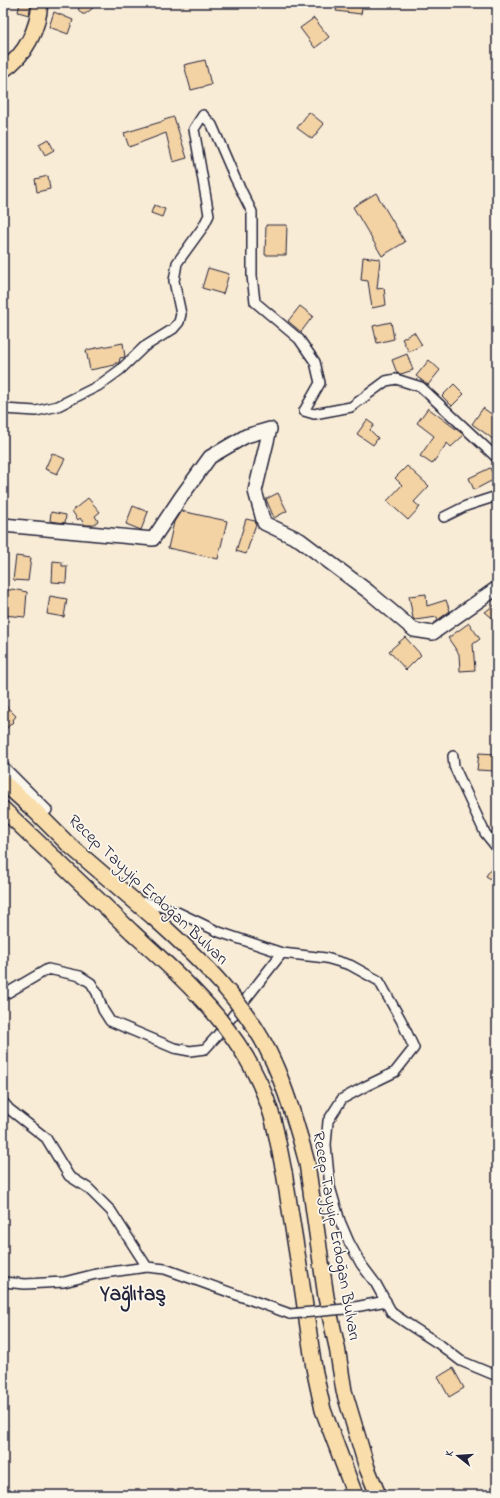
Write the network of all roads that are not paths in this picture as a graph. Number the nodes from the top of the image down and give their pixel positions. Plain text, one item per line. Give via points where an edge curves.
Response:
1 (40, 3) edge
2 (3, 70) edge
3 (3, 409) edge
4 (497, 458) edge
5 (497, 496) edge
6 (444, 517) dead end
7 (3, 525) edge
8 (497, 588) edge
9 (453, 756) dead end
10 (3, 766) edge
11 (3, 782) edge
12 (3, 809) edge
13 (47, 810) dead end
14 (497, 848) edge
15 (144, 902) dead end
16 (282, 953) junction
17 (3, 994) edge
18 (3, 1102) edge
19 (147, 1267) junction
20 (3, 1282) edge
21 (386, 1301) junction
22 (497, 1376) edge
23 (355, 1495) edge
24 (378, 1495) edge

1 - 2 main road via 34,32 22,53 13,64
3 - 4 street via 36,411 58,406 98,386 120,370 144,347 173,329 178,322 181,314 174,281 177,263 203,227 209,214 194,129 203,115 212,125 252,212 252,276 255,302 299,339 315,362 320,383 304,410 314,414 351,407 386,381 396,379 421,387
5 - 6 street via 466,506
7 - 8 street via 153,539 210,457 246,436 270,429 255,491 264,522 300,540 414,630 434,634
9 - 14 street via 454,766 485,833
10 - 13 street
11 - 24 main road, Recep Tayyip Erdoğan Bulvarı, bridge via 68,844 208,968 230,992 253,1024 274,1062 293,1113 307,1163 326,1297 344,1391 367,1468
12 - 23 main road, bridge via 177,973 210,1007 245,1056 272,1116 284,1172 314,1368 324,1410
15 - 16 street via 175,911 218,932
16 - 17 street via 204,1049 190,1051 174,1048 110,1021 91,983 80,976 48,969
16 - 21 street via 326,958 350,965 379,981 414,1048 394,1072 342,1099 328,1121 326,1145 330,1187 340,1221 361,1264
18 - 19 street via 8,1109 46,1138 68,1176 88,1188 112,1211
19 - 20 street via 96,1274 64,1282
19 - 21 street, bridge via 165,1269 290,1314 345,1309
21 - 22 street via 392,1313 461,1361

